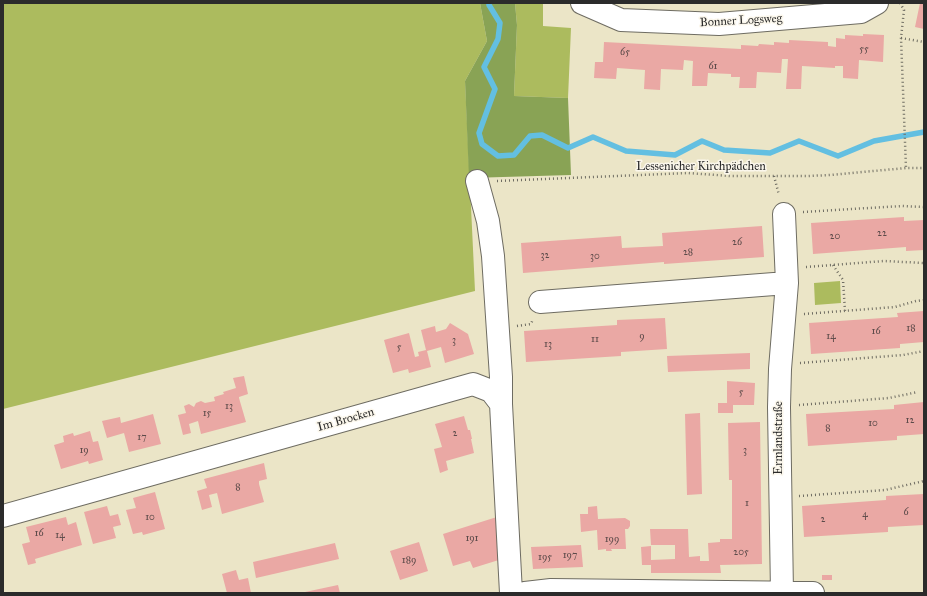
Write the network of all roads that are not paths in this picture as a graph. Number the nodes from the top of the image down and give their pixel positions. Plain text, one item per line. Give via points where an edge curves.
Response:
1 (582, 3) edge
2 (877, 3) edge
3 (477, 181) road end
4 (784, 214) road end
5 (787, 283) junction
6 (540, 302) road end
7 (501, 404) junction
8 (3, 516) edge
9 (511, 593) edge
10 (525, 593) edge
11 (782, 593) edge
12 (813, 593) edge

1 - 2 street, Bonner Logsweg via 620,20 719,24 861,12
3 - 7 street via 493,256
4 - 5 street, Ermlandstraße
5 - 6 street
5 - 11 street, Ermlandstraße via 779,407
7 - 8 street, Im Brocken via 491,391 473,384
7 - 9 street
10 - 11 street via 551,590
11 - 12 street

